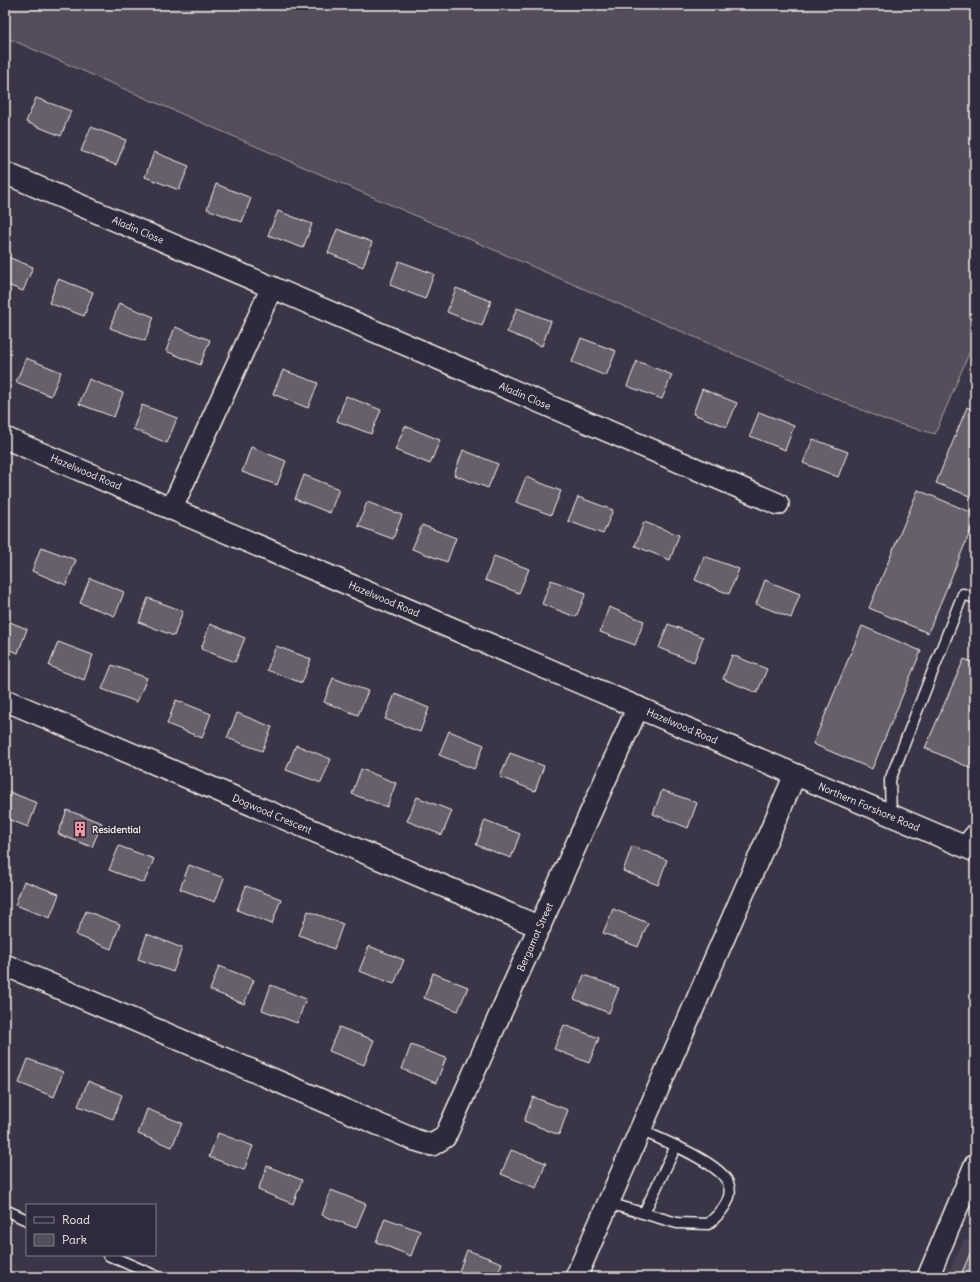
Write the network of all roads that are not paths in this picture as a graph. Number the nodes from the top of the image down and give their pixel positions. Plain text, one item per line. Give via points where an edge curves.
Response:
1 (5, 173) edge
2 (272, 287) junction
3 (5, 438) edge
4 (778, 504) dead end
5 (172, 508) junction
6 (975, 598) edge
7 (5, 700) edge
8 (638, 707) junction
9 (764, 761) joint
10 (795, 775) junction
11 (891, 816) junction
12 (975, 827) edge
13 (968, 848) edge
14 (540, 928) junction
15 (5, 965) edge
16 (640, 1130) junction
17 (676, 1146) junction
18 (975, 1165) edge
19 (608, 1203) junction
20 (5, 1210) edge
21 (644, 1213) junction
22 (26, 1220) edge
23 (110, 1256) edge
24 (158, 1277) edge
25 (576, 1277) edge
26 (928, 1277) edge

1 - 2 street, Aladin Close
2 - 4 street, Aladin Close
2 - 5 street
3 - 5 street, Hazelwood Road
5 - 8 street, Hazelwood Road
6 - 11 lane via 963,594 890,780
7 - 14 street, Dogwood Crescent
8 - 9 street, Hazelwood Road
8 - 14 street, Bergamot Street
9 - 10 street, Northern Forshore Road
10 - 11 street, Northern Forshore Road
10 - 16 street
11 - 13 street, Northern Forshore Road
12 - 13 lane
14 - 15 street, Bergamot Street via 446,1137 432,1144 415,1140
16 - 17 lane
16 - 19 street
17 - 21 lane
17 - 21 lane via 694,1154 722,1174 728,1183 730,1196 720,1215 708,1224 677,1223
18 - 26 street
19 - 21 lane
19 - 25 street
20 - 22 lane
23 - 24 lane

